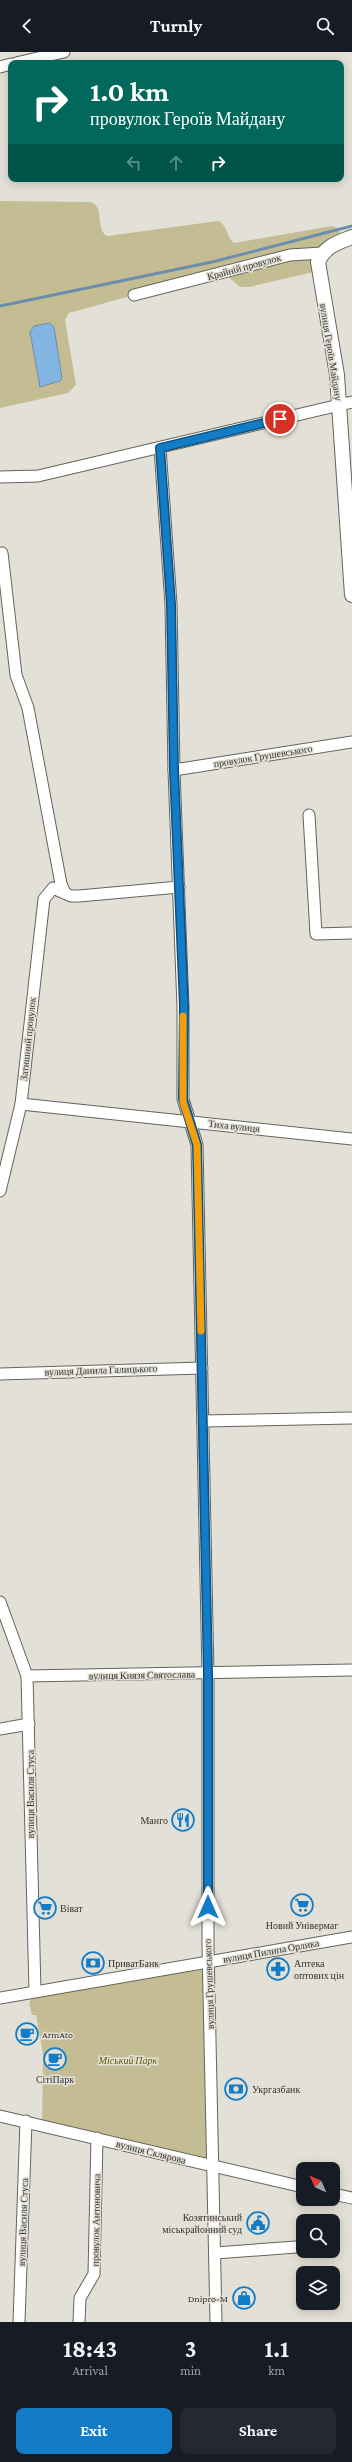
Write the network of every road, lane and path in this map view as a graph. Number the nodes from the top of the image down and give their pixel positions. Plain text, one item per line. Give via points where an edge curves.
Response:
1 (64, 52) edge
2 (29, 60) edge
3 (352, 237) edge
4 (322, 253) junction
5 (134, 295) dead end
6 (346, 403) edge
7 (160, 448) junction
8 (0, 476) edge
9 (2, 553) dead end
10 (352, 595) edge
11 (352, 742) edge
12 (174, 770) junction
13 (309, 816) dead end
14 (179, 888) junction
15 (65, 893) junction
16 (352, 933) edge
17 (21, 1104) junction
18 (190, 1121) junction
19 (352, 1138) edge
20 (0, 1192) edge
21 (202, 1368) junction
22 (0, 1374) edge
23 (352, 1418) edge
24 (203, 1421) junction
25 (0, 1602) edge
26 (352, 1670) edge
27 (208, 1674) junction
28 (27, 1676) junction
29 (29, 1724) junction
30 (0, 1729) edge
31 (352, 1936) edge
32 (209, 1961) junction
33 (35, 1991) junction
34 (0, 1998) edge
35 (0, 2116) edge
36 (26, 2121) junction
37 (97, 2138) junction
38 (214, 2167) junction
39 (296, 2185) edge
40 (340, 2195) edge
41 (352, 2198) edge
42 (296, 2247) dead end
43 (215, 2253) junction
44 (19, 2322) edge
45 (79, 2322) edge
46 (216, 2322) edge

1 - 2 street
3 - 4 street, Крайній провулок via 328,247
4 - 5 street, Крайній провулок via 290,255
4 - 6 street, вулиця Героїв Майдану via 318,271 337,375
6 - 7 street
6 - 10 street, вулиця Героїв Майдану
7 - 8 street via 38,476
7 - 12 street, вулиця Грушевського via 171,604
9 - 15 street via 16,675 28,708 61,884
11 - 12 street, провулок Грушевського
12 - 14 street, вулиця Грушевського
13 - 16 street via 316,934
14 - 15 street via 79,896
14 - 18 street, вулиця Грушевського via 184,1006 183,1099
15 - 17 street, Затишний провулок via 53,888 44,899
17 - 18 street, Тиха вулиця
17 - 20 street, Затишний провулок
18 - 19 street, Тиха вулиця
18 - 21 street, вулиця Грушевського via 197,1145
21 - 22 street, вулиця Данила Галицького
21 - 24 street, вулиця Грушевського
23 - 24 street
24 - 27 street, вулиця Грушевського
25 - 28 street, вулиця Василя Стуса
26 - 27 street, вулиця Князя Святослава
27 - 28 street, вулиця Князя Святослава
27 - 32 street, вулиця Грушевського
28 - 29 street, вулиця Василя Стуса
29 - 30 street
29 - 33 street, вулиця Василя Стуса
31 - 32 street, вулиця Пилипа Орлика
32 - 33 street, вулиця Пилипа Орлика
32 - 38 street, вулиця Грушевського
33 - 34 street, вулиця Пилипа Орлика
35 - 36 street, вулиця Склярова
36 - 37 street, вулиця Склярова
36 - 44 street, вулиця Василя Стуса
37 - 38 street, вулиця Склярова
37 - 45 street, провулок Антоновича via 94,2274 80,2298
38 - 39 street, вулиця Склярова
38 - 43 street, вулиця Грушевського
40 - 41 street
42 - 43 street
43 - 46 street, вулиця Грушевського

